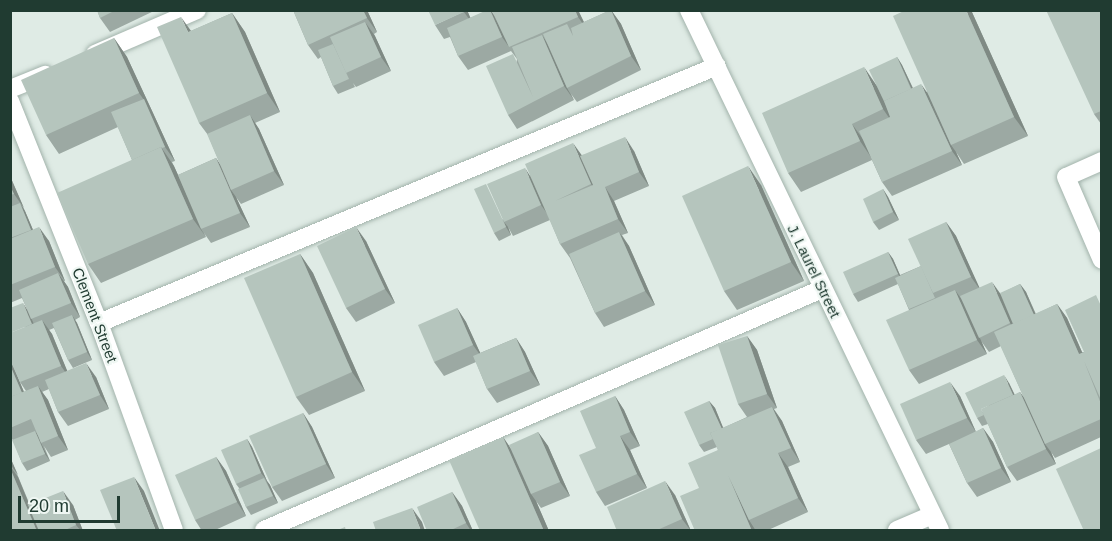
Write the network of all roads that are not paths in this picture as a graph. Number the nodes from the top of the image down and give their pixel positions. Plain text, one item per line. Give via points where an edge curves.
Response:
1 (197, 10) edge
2 (689, 10) edge
3 (717, 66) junction
4 (10, 89) edge
5 (10, 101) edge
6 (1101, 161) edge
7 (1101, 260) edge
8 (822, 289) junction
9 (99, 323) junction
10 (936, 523) edge
11 (174, 531) edge
12 (264, 531) edge
13 (897, 531) edge

1 - 4 street
2 - 3 street, J. Laurel Street
3 - 8 street, J. Laurel Street
3 - 9 street
5 - 9 street, Clement Street
6 - 7 street via 1066,177
8 - 10 street, J. Laurel Street
8 - 12 street
9 - 11 street, Clement Street
10 - 13 street

